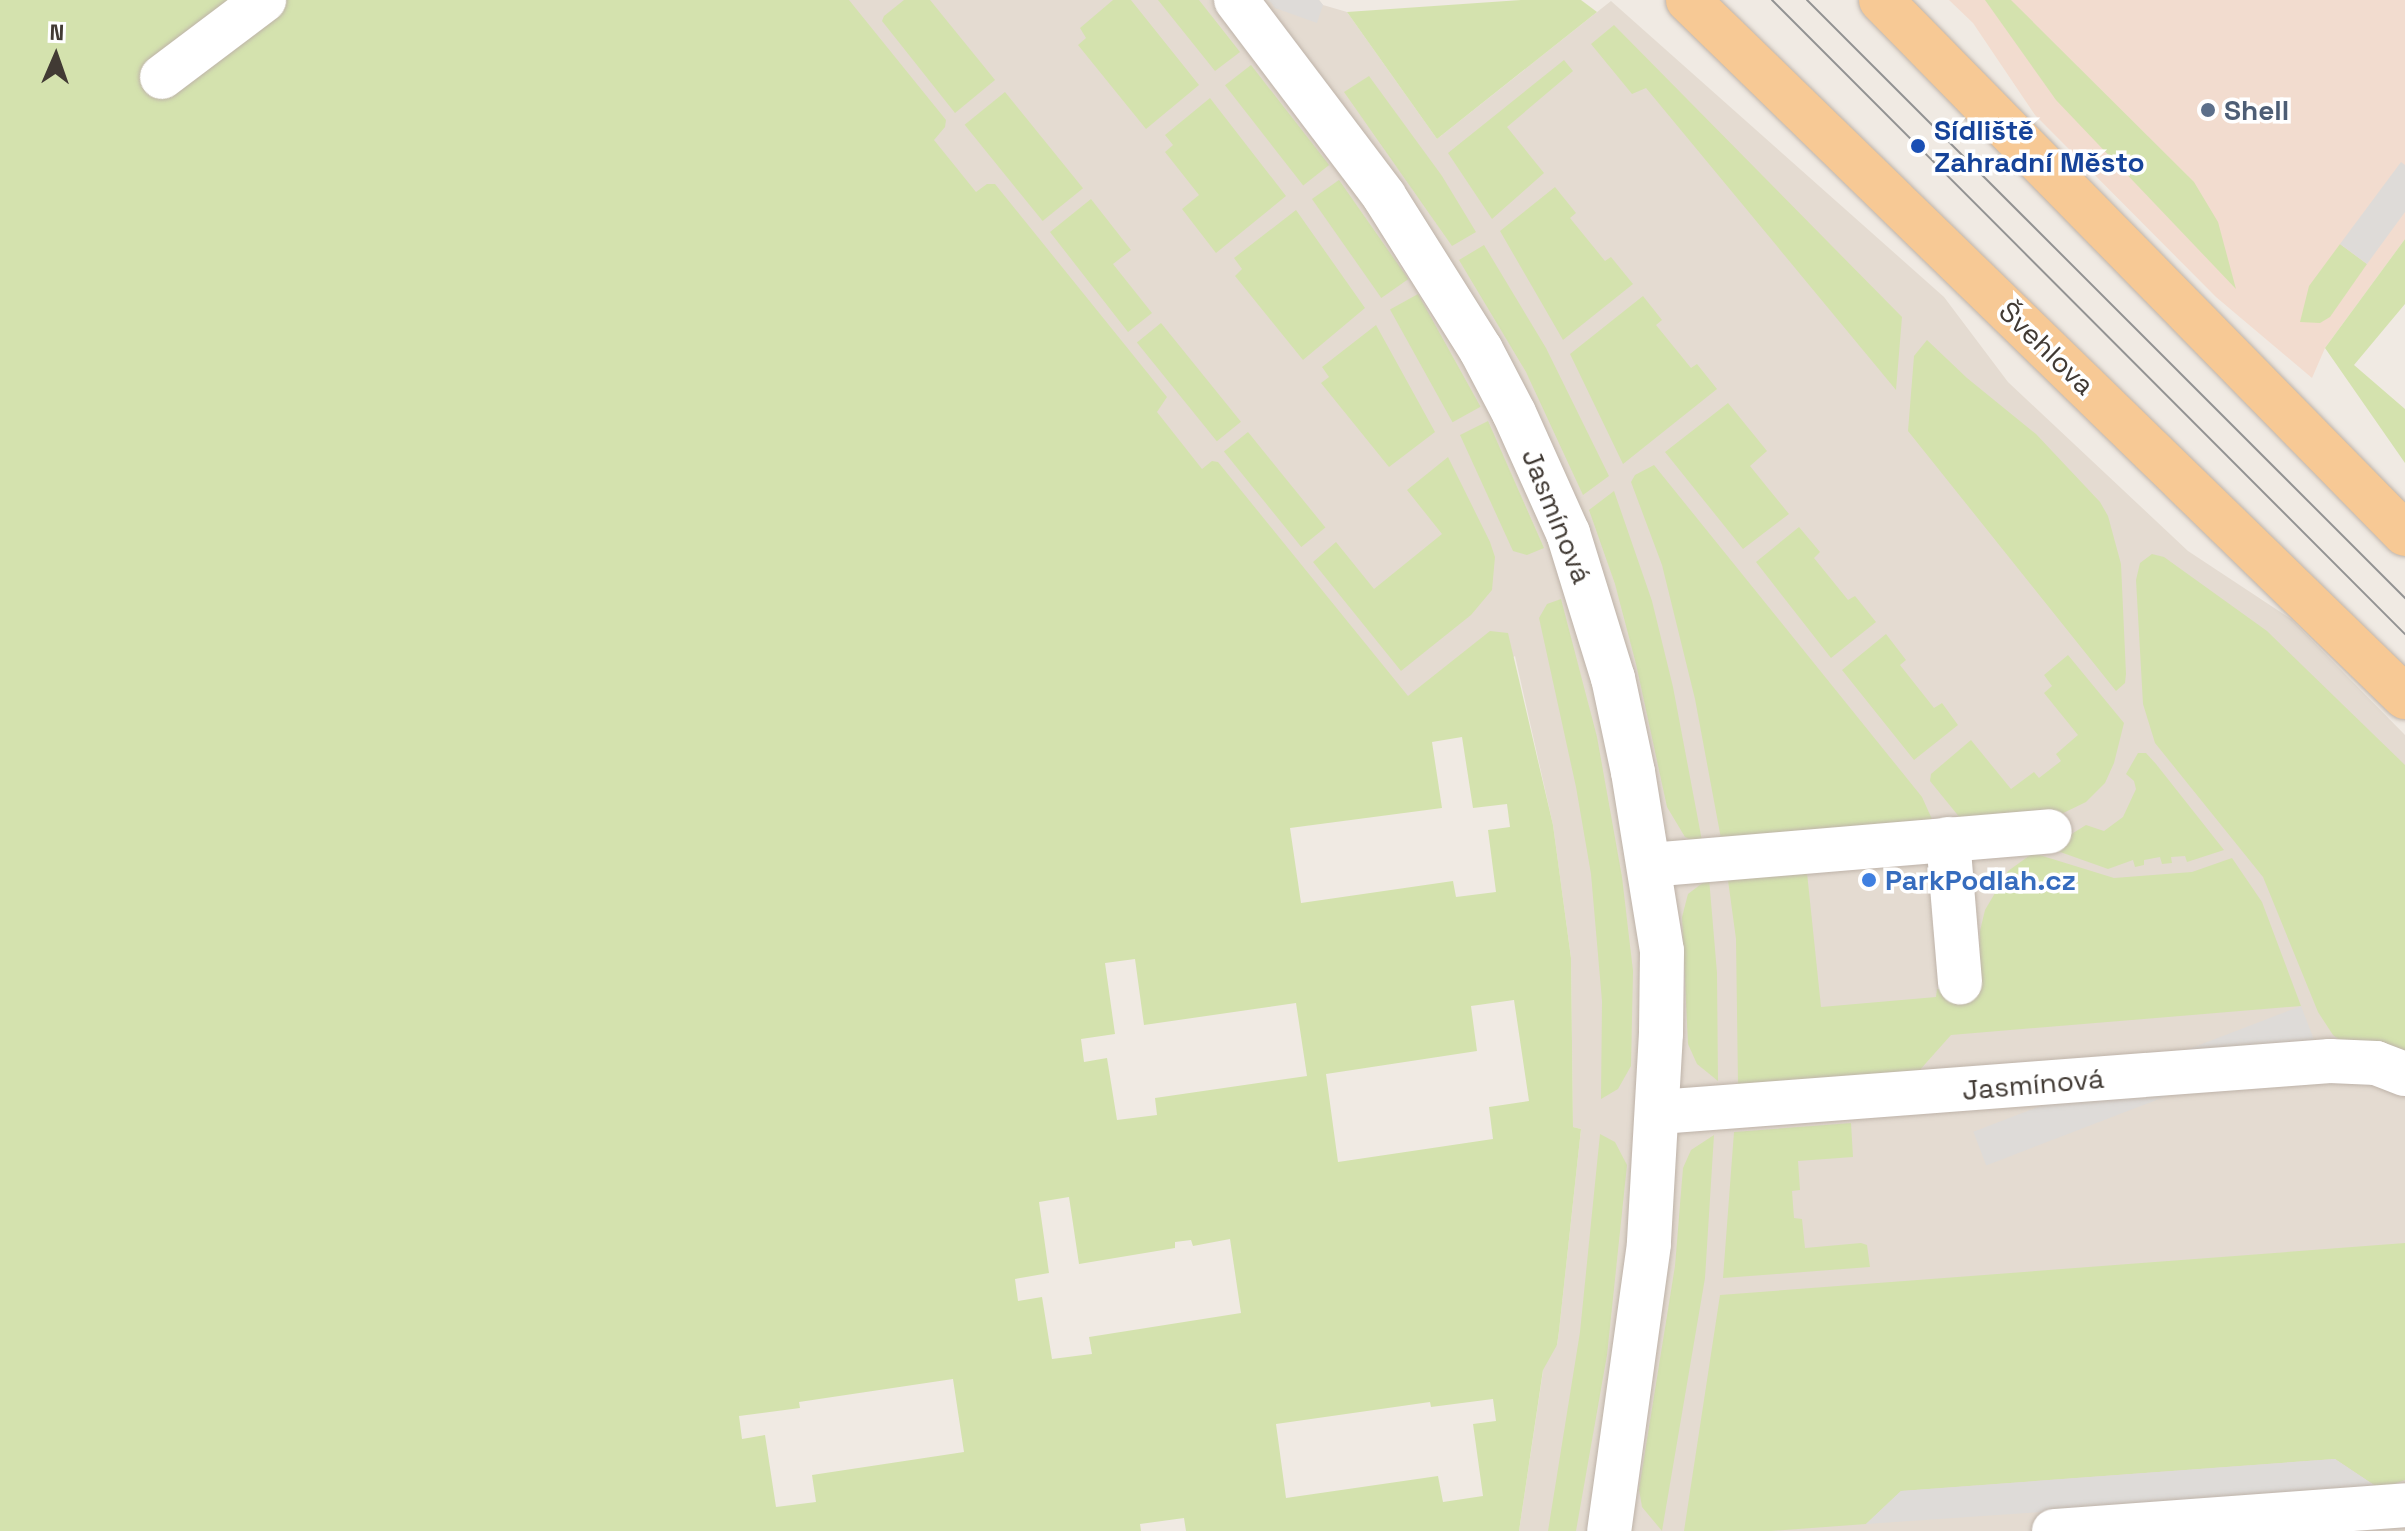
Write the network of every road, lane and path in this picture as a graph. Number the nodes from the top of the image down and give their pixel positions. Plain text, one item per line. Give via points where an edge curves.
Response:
1 (264, 0) edge
2 (1236, 0) edge
3 (1688, 0) edge
4 (1881, 0) edge
5 (162, 77) dead end
6 (2405, 534) edge
7 (2405, 697) edge
8 (2050, 831) dead end
9 (1948, 839) junction
10 (1649, 865) junction
11 (1960, 982) dead end
12 (2405, 1074) edge
13 (1659, 1112) junction
14 (2405, 1505) edge
15 (1609, 1531) edge
16 (2054, 1531) edge

1 - 5 street
2 - 10 street, Jasmínová via 1435,272 1520,426 1568,533 1590,598 1613,678
3 - 7 main road, Švehlova
4 - 6 main road
8 - 9 street
9 - 10 street
9 - 11 street
10 - 13 street, Jasmínová via 1662,951
12 - 13 street, Jasmínová via 2376,1063 2330,1061
13 - 15 street, Jasmínová via 1637,1347
14 - 16 street

